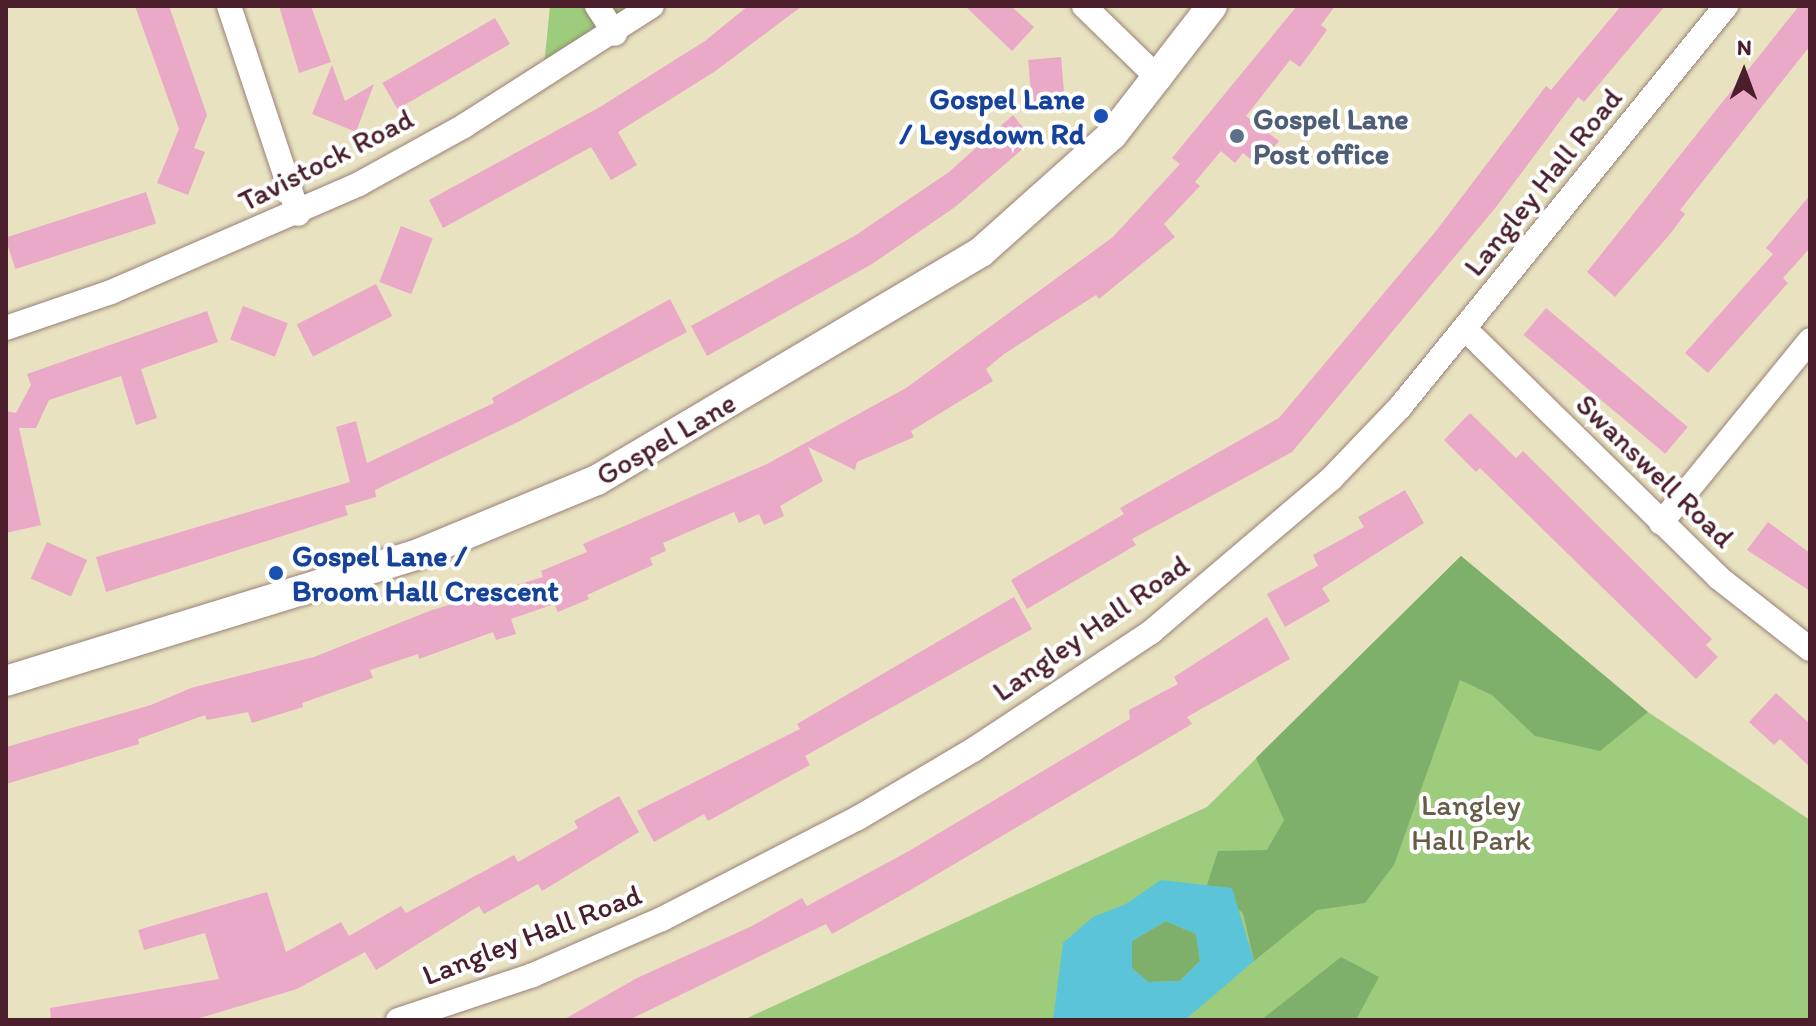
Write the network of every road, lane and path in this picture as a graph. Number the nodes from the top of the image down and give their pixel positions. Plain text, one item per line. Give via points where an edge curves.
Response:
1 (229, 6) edge
2 (597, 6) edge
3 (652, 6) edge
4 (1084, 6) edge
5 (1212, 6) edge
6 (1726, 6) edge
7 (615, 34) junction
8 (1159, 79) junction
9 (298, 214) junction
10 (6, 328) edge
11 (1465, 329) junction
12 (1810, 340) edge
13 (1661, 523) junction
14 (1810, 649) edge
15 (6, 681) edge
16 (398, 1020) edge

1 - 9 street
2 - 7 street
3 - 7 street, Tavistock Road
4 - 8 street
5 - 8 street, Gospel Lane
6 - 11 street, Langley Hall Road
7 - 9 street, Tavistock Road via 451,133
8 - 15 street, Gospel Lane via 1081,167 981,252 597,480 418,554
9 - 10 street, Tavistock Road via 111,292
11 - 13 street, Swanswell Road
11 - 16 street, Langley Hall Road via 1331,479 1204,589 1151,632 985,742 858,818 662,919 533,975
12 - 13 street
13 - 14 street, Swanswell Road via 1719,578

